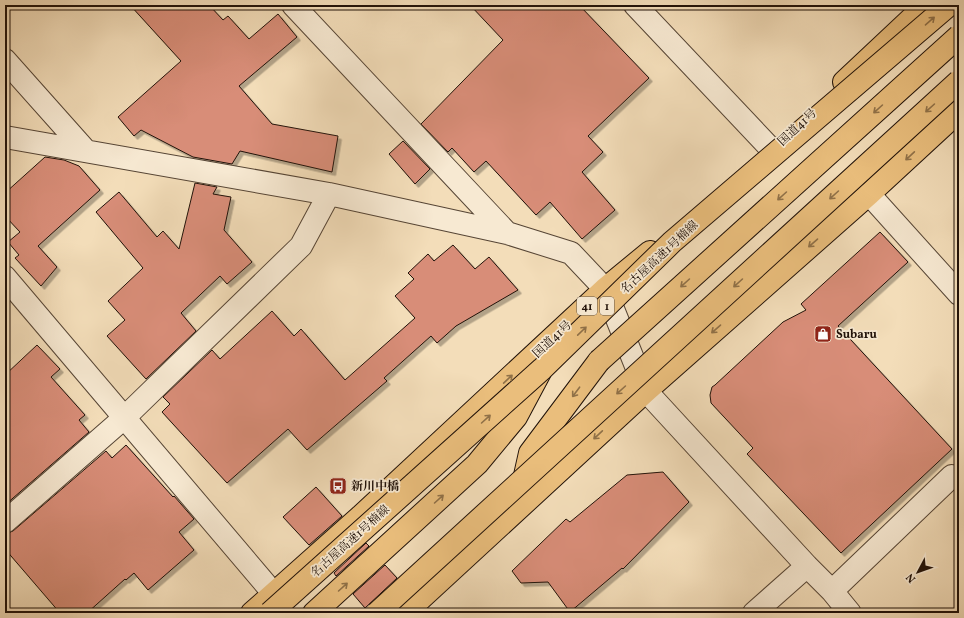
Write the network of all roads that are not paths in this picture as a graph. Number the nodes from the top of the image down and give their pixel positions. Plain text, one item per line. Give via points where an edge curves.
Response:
1 (293, 5) edge
2 (635, 5) edge
3 (926, 5) edge
4 (949, 5) edge
5 (959, 36) edge
6 (5, 60) edge
7 (959, 82) edge
8 (959, 111) edge
9 (5, 137) edge
10 (772, 150) junction
11 (86, 151) junction
12 (330, 194) junction
13 (869, 194) junction
14 (507, 233) junction
15 (5, 277) edge
16 (605, 289) junction
17 (959, 294) edge
18 (542, 369) junction
19 (646, 392) junction
20 (124, 418) junction
21 (959, 478) edge
22 (5, 522) edge
23 (807, 566) junction
24 (832, 591) junction
25 (272, 603) edge
26 (252, 613) edge
27 (314, 613) edge
28 (377, 613) edge
29 (400, 613) edge
30 (405, 613) edge
31 (754, 613) edge
32 (850, 613) edge

1 - 14 street
2 - 10 street
3 - 10 highway, 国道41号 / 41
18 -> 4 highway, 名古屋高速1号楠線 / 1, bridge via 672,242
5 -> 29 highway, bridge via 599,361 530,453 522,491 405,602
6 - 11 street
7 -> 28 highway, bridge
8 -> 13 highway
9 - 11 street
10 - 16 highway, 国道41号 / 41
11 - 12 street
12 - 14 street
12 - 20 street via 301,246
13 - 17 street
13 -> 19 highway
14 - 16 street via 571,252
15 - 20 street
16 - 19 street
25 -> 16 highway, 国道41号 / 41 via 361,516
25 -> 18 highway, 名古屋高速1号楠線 / 1, bridge
27 -> 18 highway via 477,464 516,417
19 - 23 street
19 -> 30 highway
20 - 22 street
20 - 25 street
21 - 24 street via 952,476
23 - 24 street
23 - 31 street
24 - 32 street
25 - 26 highway, 国道41号 / 41

